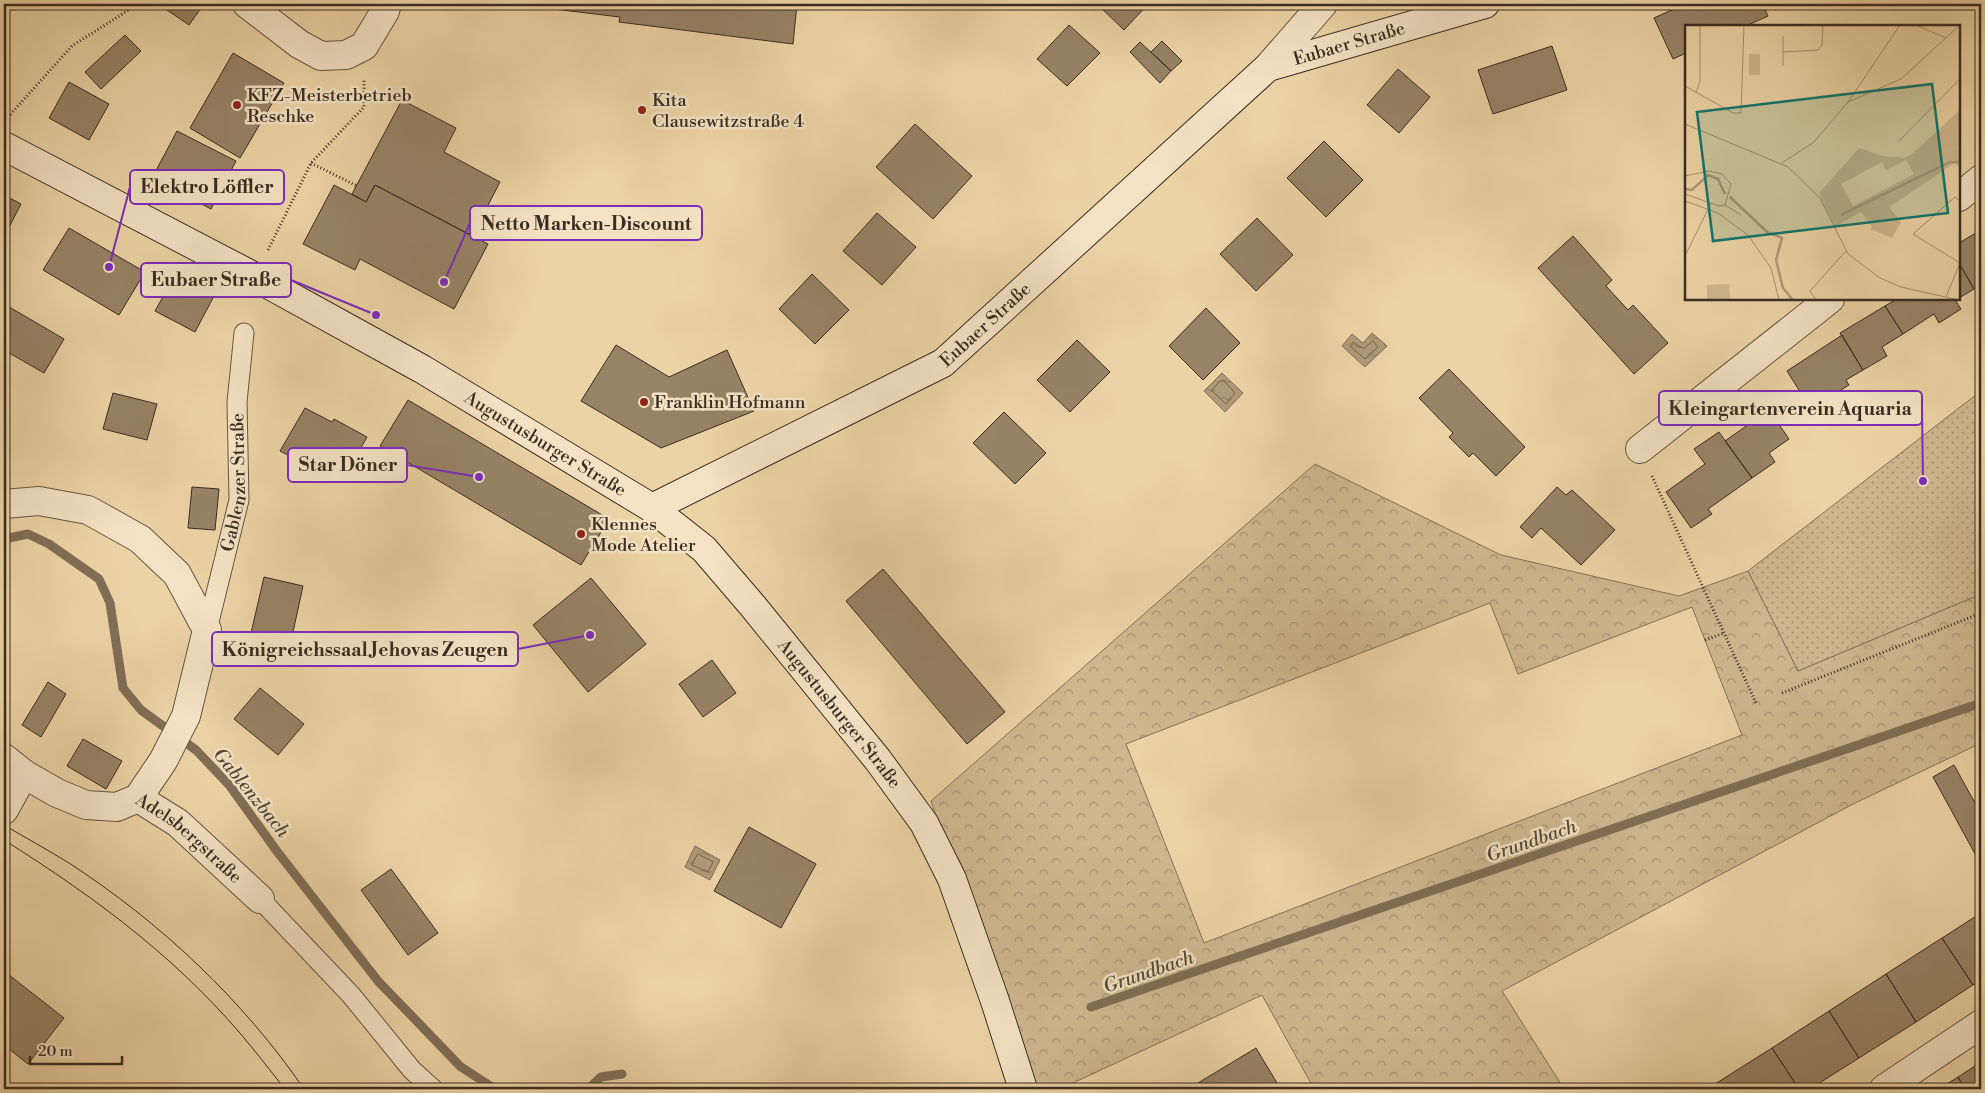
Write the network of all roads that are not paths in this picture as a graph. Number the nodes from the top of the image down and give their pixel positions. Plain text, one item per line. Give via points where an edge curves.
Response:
1 (247, 4) edge
2 (387, 4) edge
3 (1323, 4) edge
4 (1485, 4) edge
5 (1268, 67) junction
6 (4, 146) edge
7 (1981, 179) edge
8 (1960, 195) edge
9 (1829, 300) edge
10 (244, 333) dead end
11 (1640, 449) dead end
12 (4, 504) edge
13 (652, 508) junction
14 (207, 630) junction
15 (14, 766) edge
16 (138, 798) junction
17 (4, 810) edge
18 (260, 899) joint
19 (1981, 1024) edge
20 (432, 1089) edge
21 (1023, 1089) edge
22 (1884, 1089) edge

1 - 2 street via 299,44 321,56 346,55 364,46
3 - 5 street, Eubaer Straße
4 - 5 street, Eubaer Straße
5 - 13 street, Eubaer Straße via 943,363
6 - 13 street, Augustusburger Straße via 255,277 436,377
7 - 8 street
9 - 11 street
10 - 14 lane, Gablenzer Straße via 236,402 239,500
12 - 14 street via 39,501 88,510 140,539 177,574
13 - 21 street, Augustusburger Straße via 704,549 878,760 924,823 952,880
14 - 16 street, Gablenzer Straße via 186,716 163,761
15 - 16 street, Adelsbergstraße via 57,794 86,805 117,807
15 - 17 street
16 - 18 street, Adelsbergstraße via 178,823
18 - 20 lane via 352,996 412,1070
19 - 22 street

